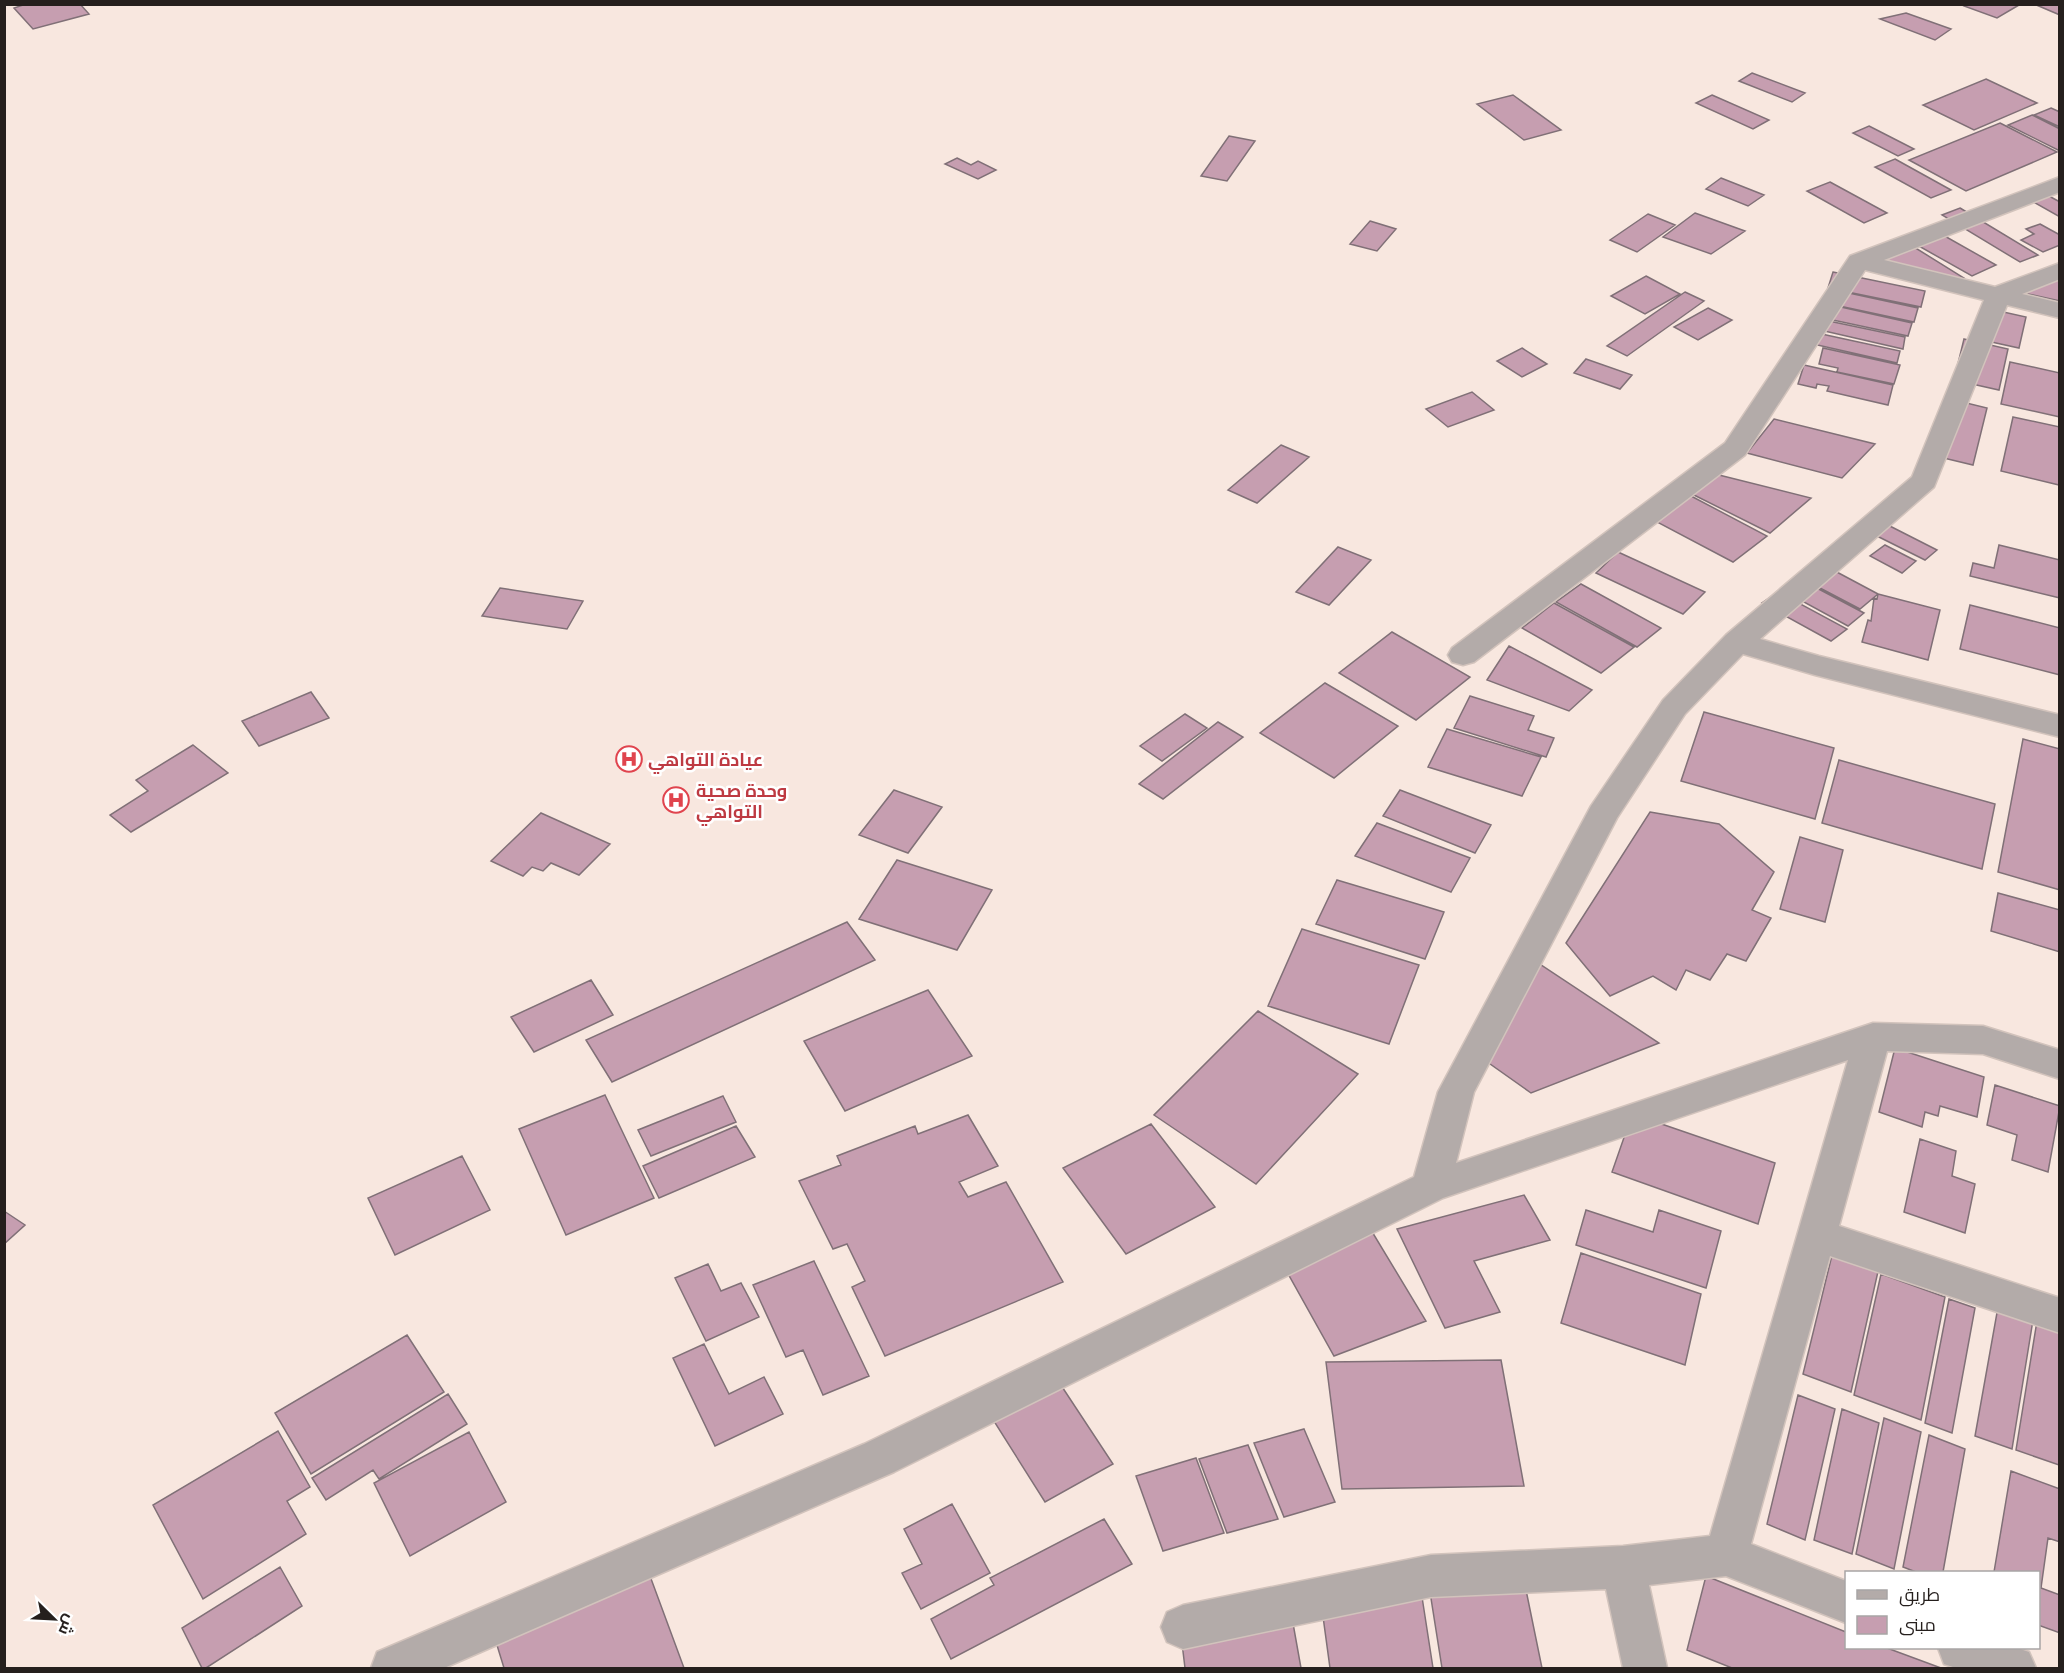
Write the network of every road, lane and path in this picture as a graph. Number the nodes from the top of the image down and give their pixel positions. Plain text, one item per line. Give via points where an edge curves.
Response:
1 (2060, 184) edge
2 (1859, 261) junction
3 (2060, 270) edge
4 (1998, 295) junction
5 (2060, 311) edge
6 (1737, 642) junction
7 (1463, 655) dead end
8 (2060, 726) edge
9 (1873, 1037) junction
10 (2060, 1065) edge
11 (1430, 1186) junction
12 (1817, 1235) junction
13 (2060, 1316) edge
14 (1726, 1554) junction
15 (1623, 1567) junction
16 (1845, 1602) edge
17 (1183, 1627) dead end
18 (1965, 1649) edge
19 (393, 1668) edge
20 (1645, 1668) edge
21 (2013, 1668) edge

1 - 2 street
2 - 4 street
2 - 7 street via 1735,449
3 - 4 street
4 - 5 street
4 - 6 street via 1924,482
6 - 8 street
6 - 11 street via 1674,707 1603,814 1456,1092
9 - 10 street via 1983,1040
9 - 11 street
9 - 12 street
11 - 19 street via 879,1458
12 - 13 street
12 - 14 street
14 - 15 street
14 - 16 street
15 - 17 street via 1431,1576
15 - 20 street
18 - 21 street

